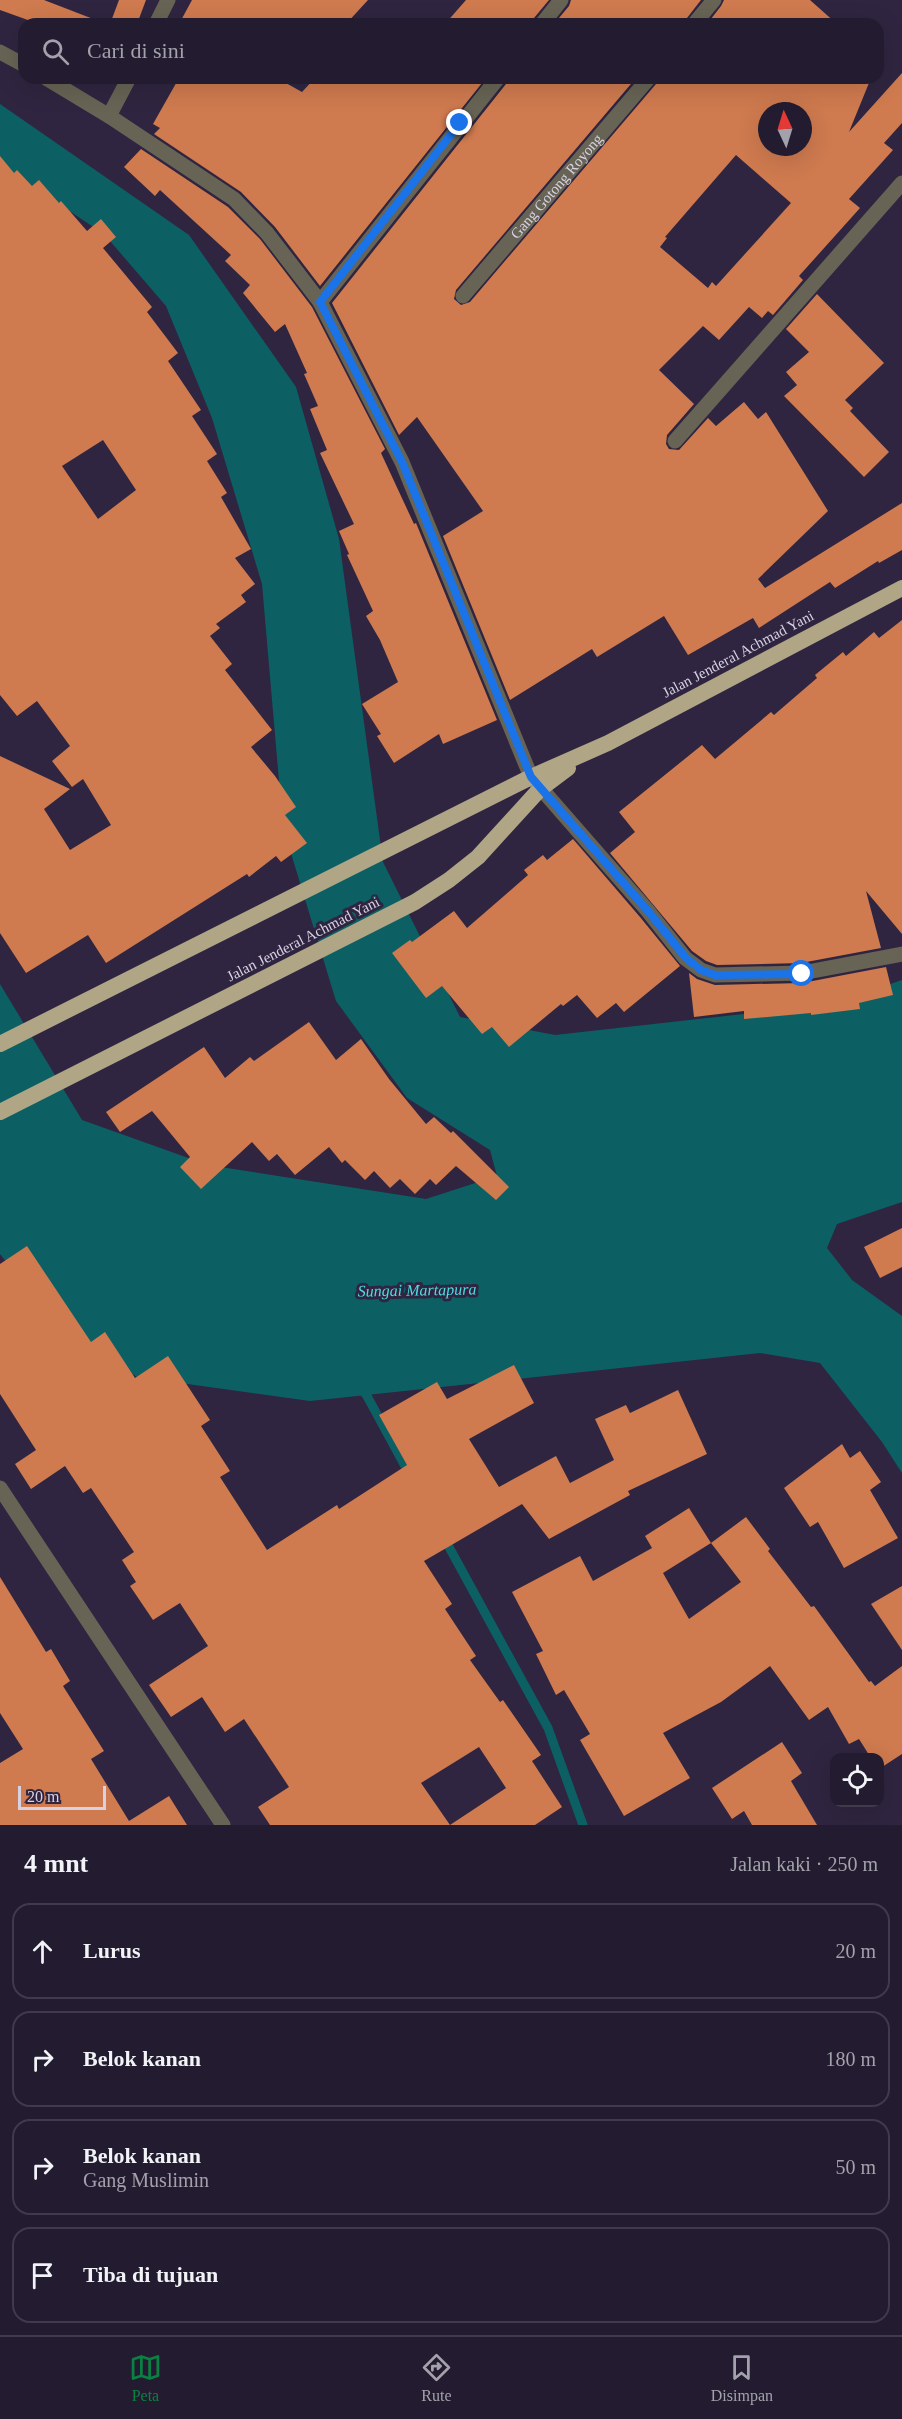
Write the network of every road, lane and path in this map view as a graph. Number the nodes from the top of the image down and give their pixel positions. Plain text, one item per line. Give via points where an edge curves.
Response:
1 (168, 0) edge
2 (561, 0) edge
3 (714, 0) edge
4 (159, 18) edge
5 (547, 18) edge
6 (699, 18) edge
7 (0, 52) edge
8 (18, 62) edge
9 (56, 84) edge
10 (126, 84) edge
11 (493, 84) edge
12 (644, 84) edge
13 (110, 116) junction
14 (902, 183) edge
15 (463, 296) dead end
16 (320, 302) junction
17 (675, 441) dead end
18 (902, 588) edge
19 (536, 783) junction
20 (902, 954) edge
21 (0, 1044) edge
22 (0, 1112) edge
23 (0, 1488) edge
24 (223, 1825) edge

1 - 4 street
2 - 5 street
3 - 6 street
7 - 8 street
9 - 13 street
10 - 13 street
11 - 16 street
12 - 15 street, Gang Gotong Royong
13 - 16 street via 234,199 267,233
14 - 17 street
16 - 19 street via 402,462
18 - 19 highway, Jalan Jenderal Achmad Yani
19 - 20 street via 686,958 701,970 715,975 802,974
19 - 21 highway, Jalan Jenderal Achmad Yani via 453,818
19 - 22 highway, Jalan Jenderal Achmad Yani via 478,857 415,902
23 - 24 street

